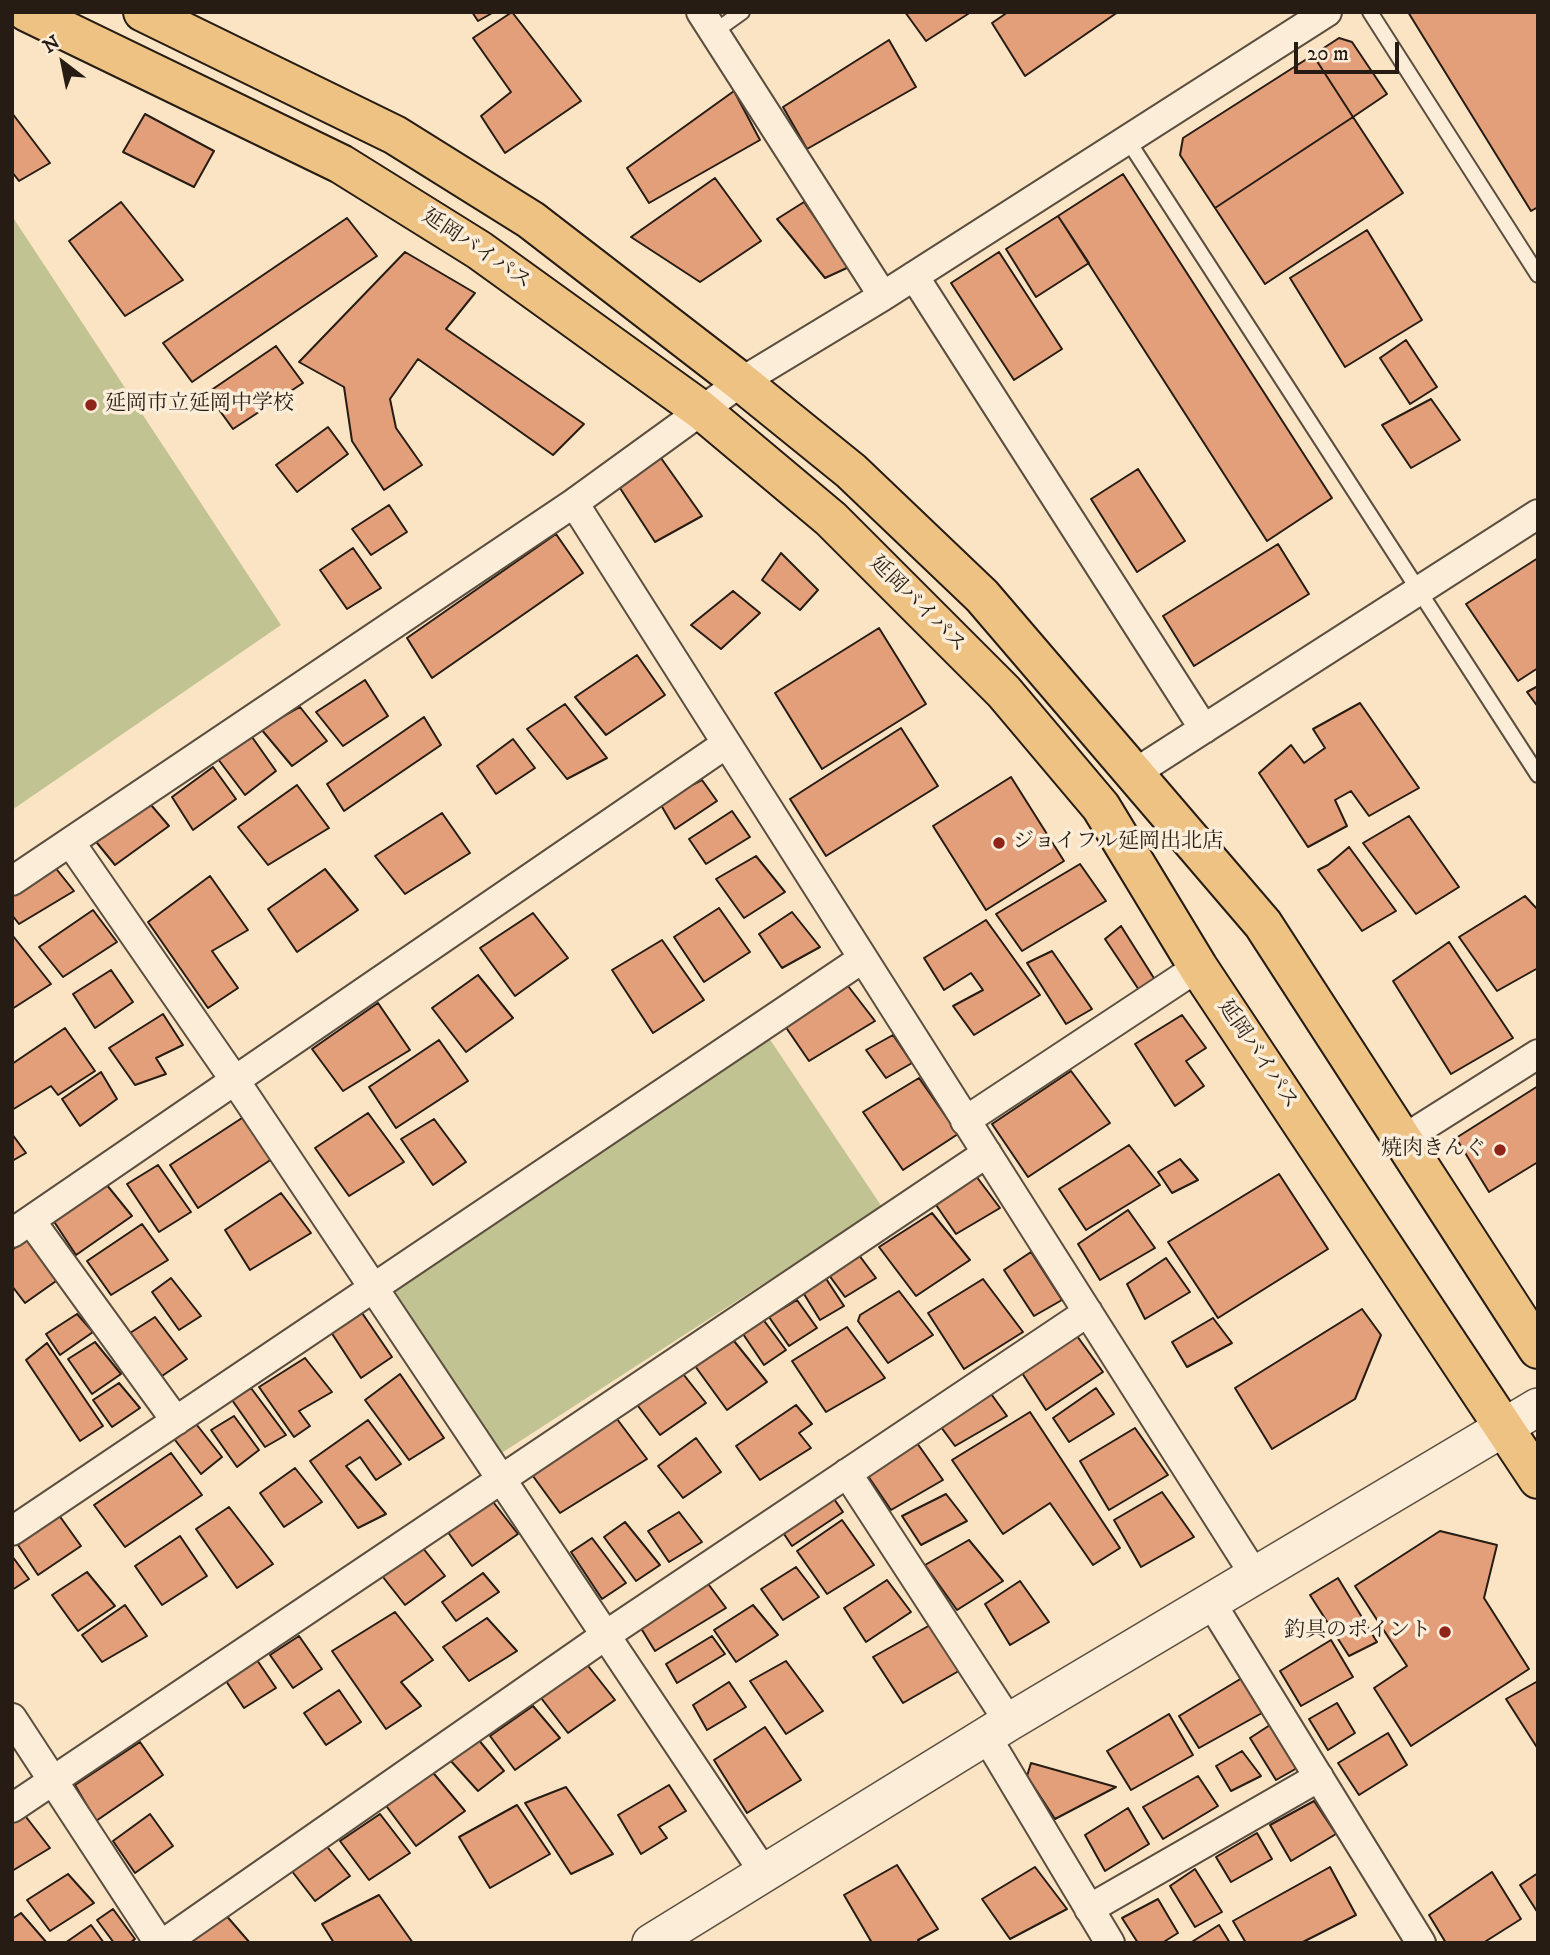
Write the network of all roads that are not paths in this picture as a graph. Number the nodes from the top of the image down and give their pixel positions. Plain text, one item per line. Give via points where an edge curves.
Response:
1 (27, 12) edge
2 (143, 12) edge
3 (743, 12) edge
4 (1326, 12) edge
5 (1370, 12) edge
6 (707, 22) edge
7 (1127, 139) junction
8 (1538, 275) edge
9 (914, 276) junction
10 (883, 296) junction
11 (741, 382) junction
12 (701, 410) junction
13 (574, 503) junction
14 (1538, 514) edge
15 (1420, 590) junction
16 (1204, 729) junction
17 (726, 744) junction
18 (1135, 773) junction
19 (1538, 775) edge
20 (70, 842) junction
21 (12, 881) edge
22 (862, 959) junction
23 (1198, 967) junction
24 (1538, 1054) edge
25 (236, 1082) junction
26 (965, 1121) junction
27 (1402, 1140) junction
28 (987, 1153) junction
29 (22, 1227) edge
30 (374, 1288) junction
31 (1088, 1312) junction
32 (1538, 1349) edge
33 (1538, 1407) edge
34 (176, 1422) junction
35 (1504, 1427) junction
36 (847, 1473) junction
37 (501, 1478) junction
38 (1538, 1479) edge
39 (12, 1531) edge
40 (1254, 1574) junction
41 (1210, 1601) junction
42 (606, 1635) junction
43 (12, 1718) edge
44 (997, 1729) junction
45 (1319, 1777) junction
46 (52, 1782) junction
47 (12, 1808) edge
48 (765, 1874) junction
49 (1089, 1909) junction
50 (162, 1943) edge
51 (650, 1943) edge
52 (1110, 1943) edge
53 (1421, 1943) edge

1 - 12 highway, 延岡バイパス via 341,164 479,250
2 - 11 highway via 407,142 531,220
3 - 6 lane
4 - 7 street
5 - 8 lane
6 - 10 street
7 - 9 street
7 - 15 lane
9 - 10 street
9 - 16 street
10 - 11 street
11 - 12 street
11 - 18 highway via 851,471 982,596
12 - 13 street
12 - 23 highway, 延岡バイパス via 831,519 1004,692 1101,807
13 - 17 street
13 - 20 street
14 - 15 street
15 - 16 street
15 - 19 lane
16 - 18 street
17 - 22 street
17 - 25 street
18 - 27 highway via 1263,923
20 - 21 street
20 - 25 street
22 - 26 street
22 - 30 street
23 - 26 street
23 - 35 highway, 延岡バイパス
24 - 27 street
25 - 29 street
25 - 30 street
26 - 28 street
27 - 32 highway
28 - 31 street
28 - 37 street
29 - 34 street
30 - 34 street
30 - 37 street
31 - 36 street
31 - 40 street
33 - 35 street
34 - 39 street
35 - 38 highway, 延岡バイパス
35 - 40 street
36 - 42 street
36 - 44 street
37 - 42 street
37 - 46 street
40 - 41 street
41 - 44 street
41 - 45 street
42 - 48 street
42 - 50 street
43 - 46 street
44 - 48 street
44 - 49 street
45 - 49 street
45 - 53 street
46 - 47 street
46 - 50 street
48 - 51 street
49 - 52 street

